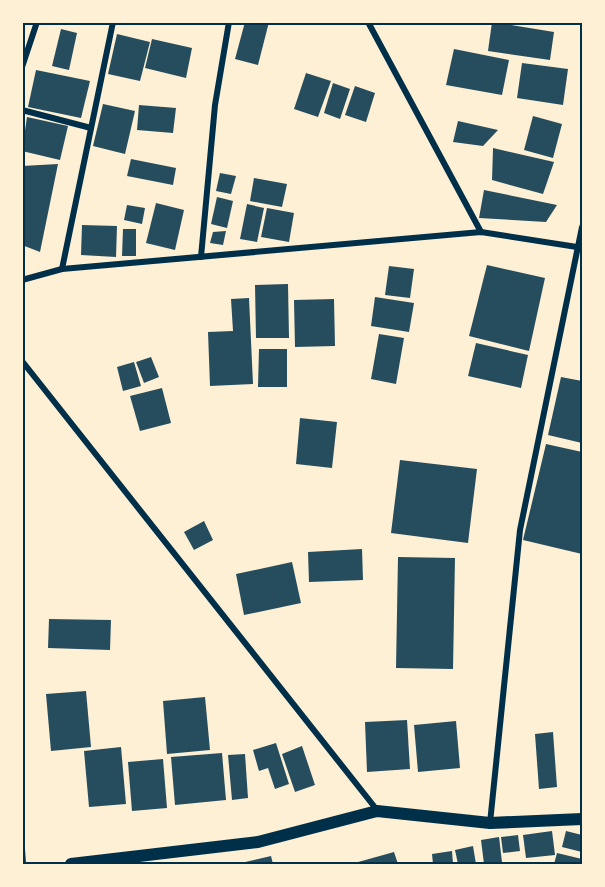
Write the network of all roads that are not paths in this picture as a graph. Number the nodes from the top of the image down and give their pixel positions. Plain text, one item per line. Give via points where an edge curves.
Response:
1 (37, 22) edge
2 (113, 22) edge
3 (229, 22) edge
4 (368, 22) edge
5 (22, 67) edge
6 (22, 110) edge
7 (91, 128) junction
8 (582, 227) edge
9 (481, 232) junction
10 (577, 247) junction
11 (201, 257) junction
12 (62, 269) junction
13 (22, 280) edge
14 (22, 361) edge
15 (377, 811) junction
16 (582, 819) edge
17 (490, 823) junction
18 (22, 849) edge
19 (23, 864) edge
20 (71, 864) edge

1 - 5 street
2 - 7 street
3 - 11 street via 215,105
4 - 9 street
6 - 7 street
7 - 12 street
8 - 10 street
9 - 10 street
9 - 11 street
10 - 17 street via 519,530
11 - 12 street
12 - 13 street
14 - 15 street
15 - 17 main road
15 - 20 main road via 258,842
16 - 17 main road
18 - 19 street

